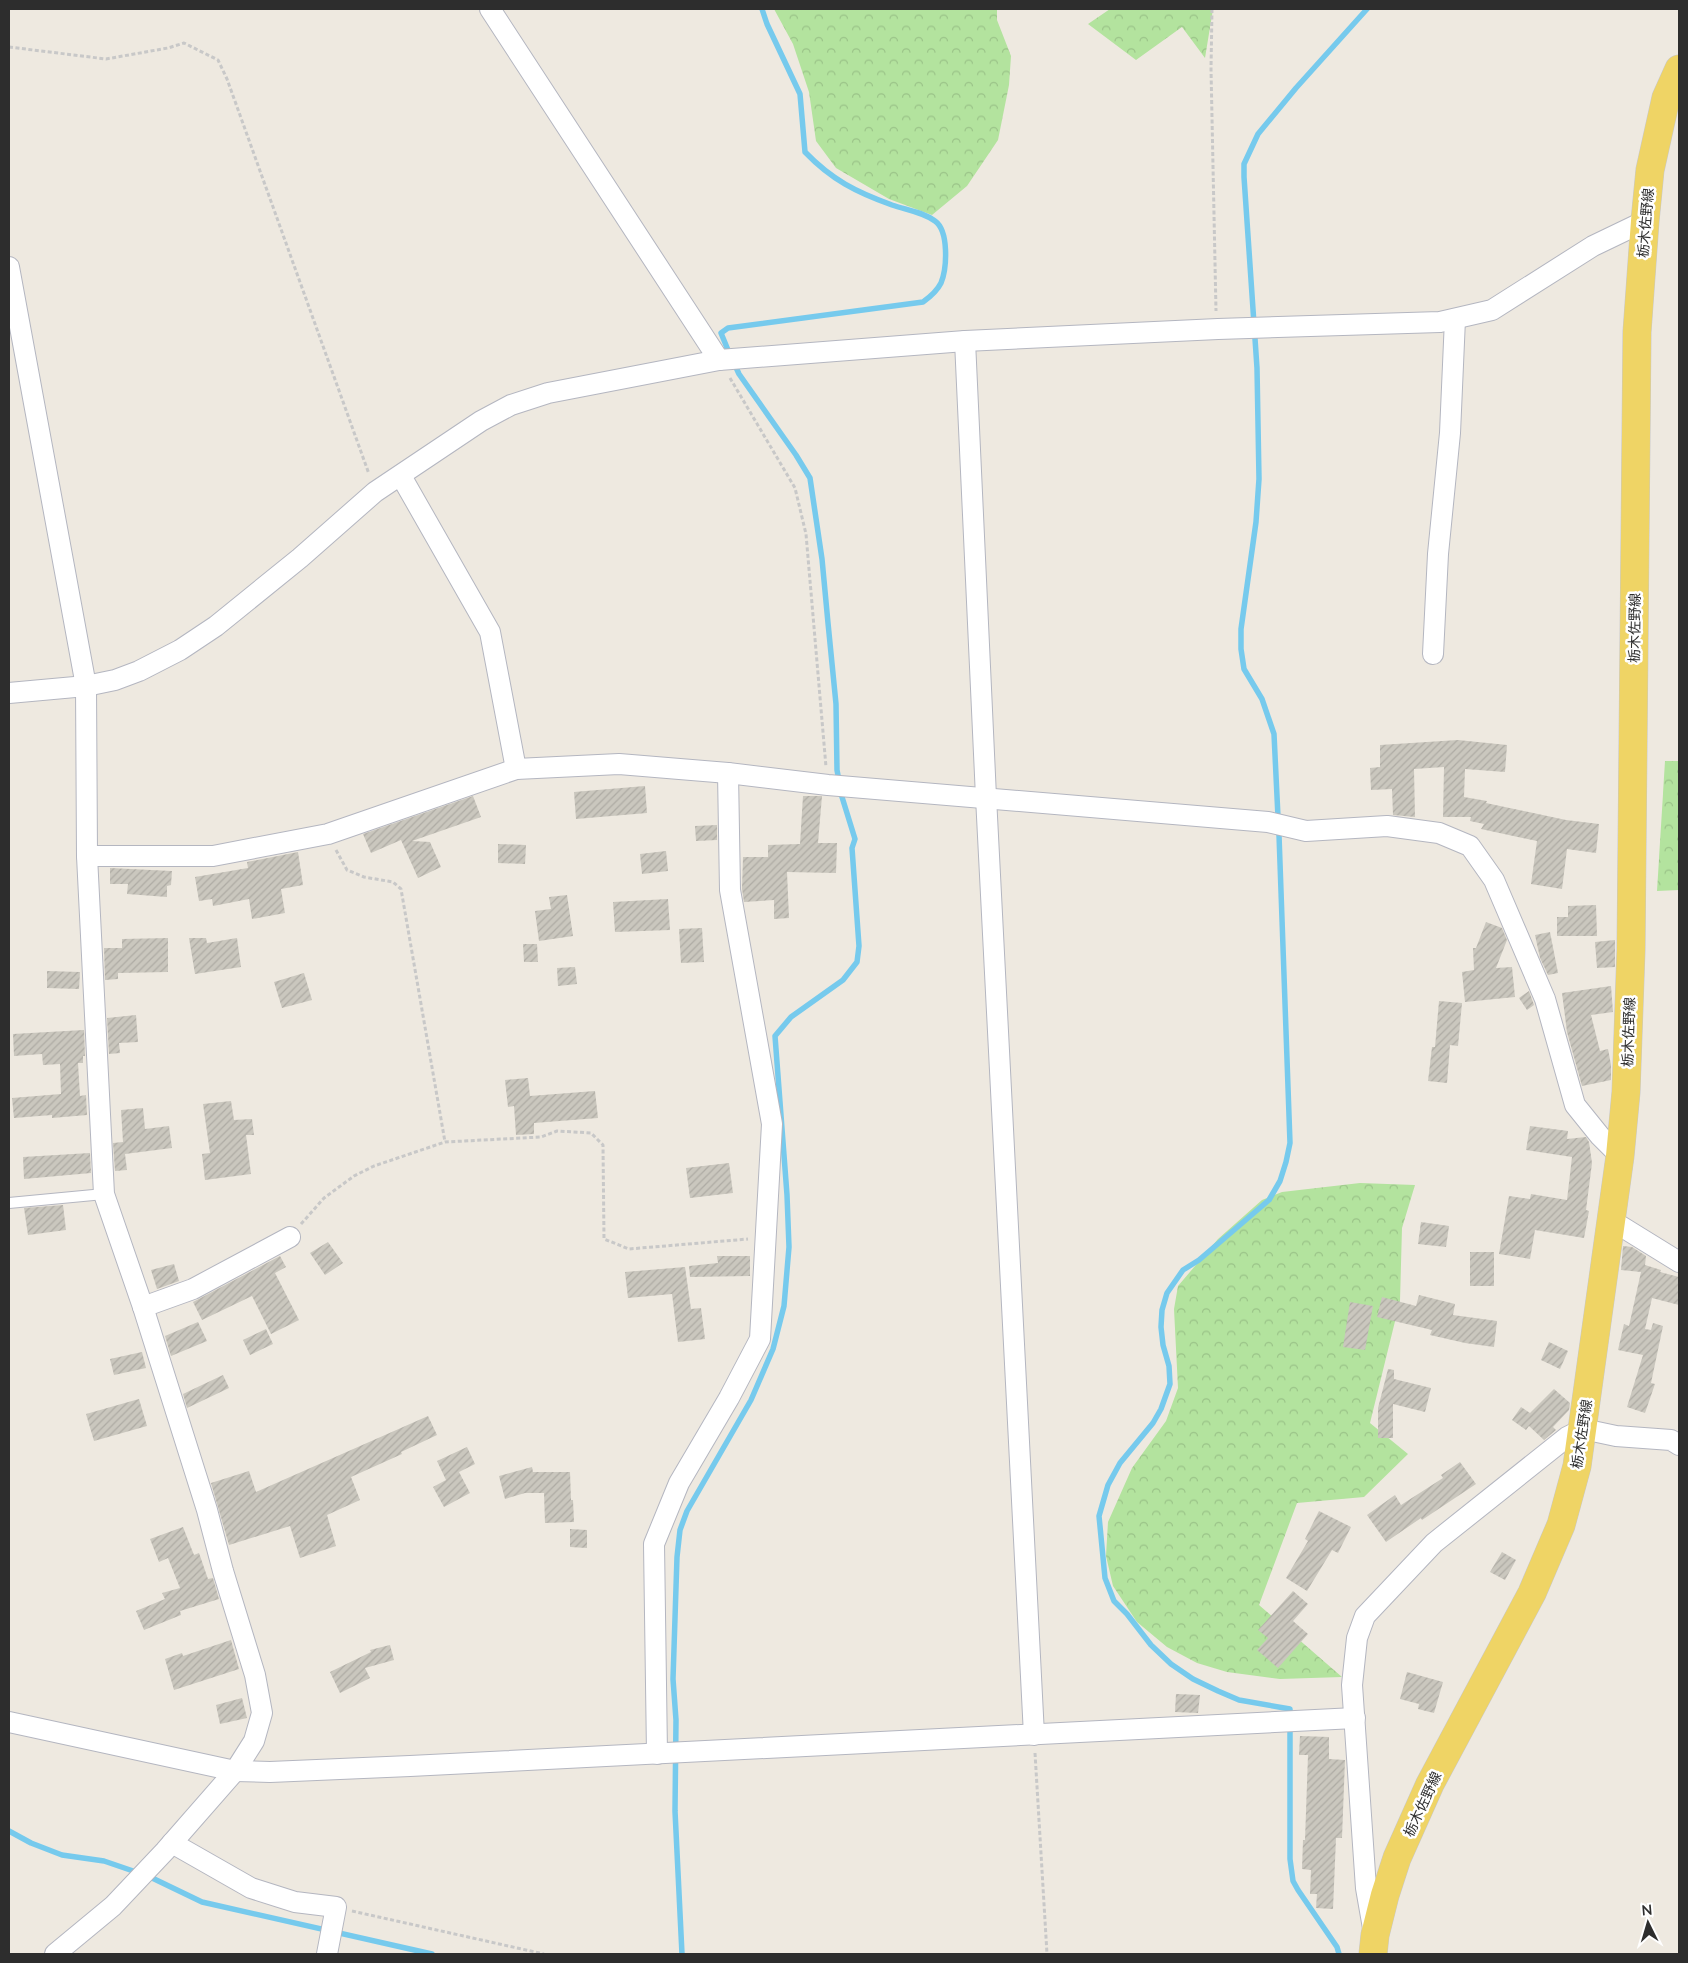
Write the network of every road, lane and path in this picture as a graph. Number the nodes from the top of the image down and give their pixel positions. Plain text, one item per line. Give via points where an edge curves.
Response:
1 (490, 9) edge
2 (1212, 9) edge
3 (9, 47) edge
4 (1679, 69) edge
5 (1644, 220) junction
6 (9, 267) edge
7 (1455, 319) junction
8 (1218, 329) junction
9 (965, 341) junction
10 (719, 360) junction
11 (401, 476) junction
12 (375, 492) junction
13 (1433, 654) dead end
14 (86, 686) junction
15 (9, 693) edge
16 (516, 769) junction
17 (728, 773) junction
18 (828, 785) junction
19 (986, 798) junction
20 (328, 834) junction
21 (87, 856) junction
22 (445, 1142) junction
23 (1620, 1156) junction
24 (104, 1194) junction
25 (9, 1203) edge
26 (1611, 1220) junction
27 (290, 1237) joint
28 (766, 1237) junction
29 (1679, 1262) edge
30 (142, 1307) junction
31 (1583, 1429) junction
32 (1679, 1445) edge
33 (1355, 1718) junction
34 (9, 1722) edge
35 (1034, 1735) junction
36 (657, 1754) junction
37 (235, 1771) junction
38 (172, 1843) junction
39 (335, 1910) junction
40 (1374, 1945) edge
41 (327, 1950) edge
42 (55, 1954) edge
43 (544, 1954) edge
44 (1047, 1954) edge

1 - 10 street
2 - 8 path
3 - 12 path via 106,59 184,43 218,60
4 - 5 main road, 栃木佐野線 via 1666,98 1650,170
5 - 7 street via 1593,246 1492,310
5 - 23 main road, 栃木佐野線 via 1637,332 1631,950 1626,1092
6 - 14 street
7 - 8 street
7 - 13 street
8 - 9 street
9 - 10 street
9 - 19 street
10 - 11 street via 548,393 511,405
10 - 18 path via 796,488 806,534
11 - 12 street
11 - 16 street via 490,632
12 - 14 street via 216,626 180,650 139,671
14 - 15 street
14 - 21 street
16 - 17 street via 619,764
16 - 20 street
17 - 18 street
17 - 28 street via 730,890 772,1124
18 - 19 street
19 - 23 street via 1268,822 1306,830 1387,826 1439,833 1470,846 1494,880 1541,991 1575,1105
19 - 35 street
20 - 21 street via 213,856
20 - 22 path via 347,870 393,882 401,888
21 - 24 street
22 - 27 path via 354,1176 324,1198
22 - 28 path via 541,1136 557,1131 591,1133 603,1145 604,1239 629,1249
23 - 26 main road, 栃木佐野線
24 - 25 lane
24 - 30 street
26 - 29 street
26 - 31 main road, 栃木佐野線
27 - 30 street via 193,1290
28 - 36 street via 760,1339 679,1483 654,1544
30 - 37 street via 207,1510 255,1675 262,1713 254,1741
31 - 32 street via 1616,1436 1672,1440
31 - 33 street via 1567,1438 1434,1543 1365,1616 1356,1638 1352,1685
31 - 40 main road, 栃木佐野線 via 1569,1499 1546,1562 1430,1784 1391,1876
33 - 35 street
33 - 40 street via 1366,1888
34 - 37 street
35 - 36 street
35 - 44 path
36 - 37 street
37 - 38 street
38 - 39 street via 251,1888
38 - 42 street via 113,1906
39 - 41 street
39 - 43 path

